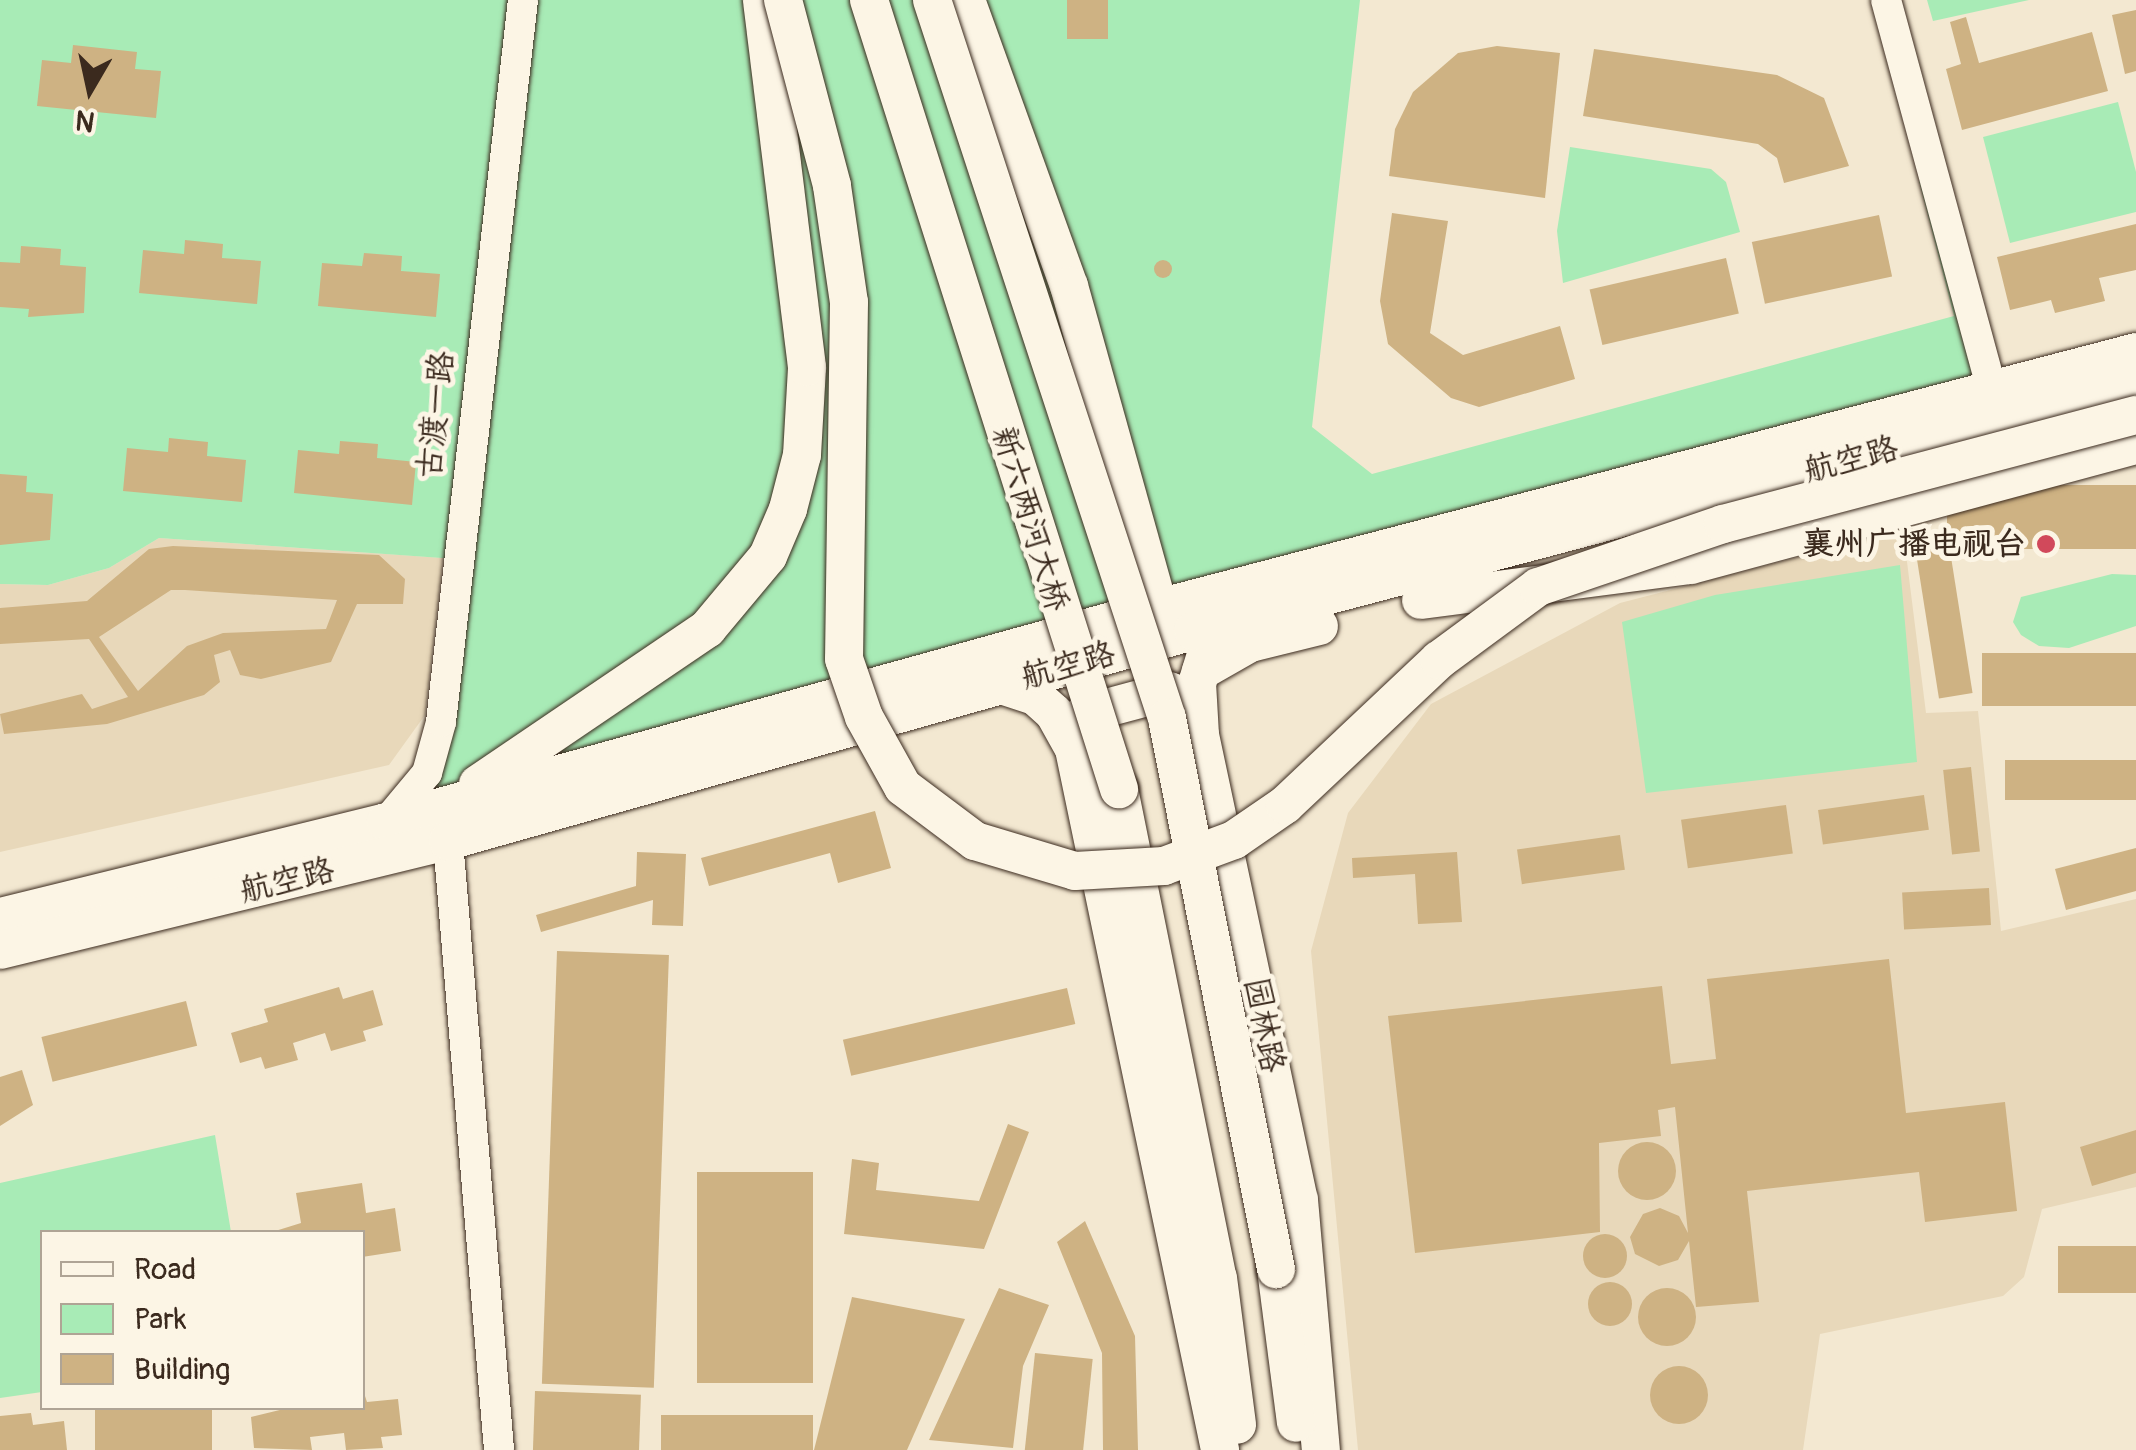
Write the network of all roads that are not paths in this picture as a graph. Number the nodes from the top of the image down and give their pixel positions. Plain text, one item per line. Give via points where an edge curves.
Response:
1 (523, 0) edge
2 (762, 0) edge
3 (783, 0) edge
4 (868, 0) edge
5 (932, 0) edge
6 (966, 0) edge
7 (1886, 0) edge
8 (2136, 352) edge
9 (2136, 382) edge
10 (1992, 390) junction
11 (2136, 416) edge
12 (2136, 445) edge
13 (1159, 608) junction
14 (1238, 619) junction
15 (1201, 671) junction
16 (1000, 685) junction
17 (1198, 709) junction
18 (1071, 744) junction
19 (386, 822) junction
20 (446, 823) junction
21 (0, 916) edge
22 (0, 950) edge
23 (499, 1450) edge
24 (1220, 1450) edge
25 (1240, 1450) edge
26 (1300, 1450) edge
27 (1320, 1450) edge

1 - 19 street, 古渡一路 via 441,722 427,773
2 - 20 main road via 807,367 802,455 768,556 736,600 669,657
3 - 11 main road, bridge via 832,186 848,302 844,659 864,717 903,787 975,841 1075,871 1164,866 1234,840 1286,805 1439,660 1538,587 1723,524
4 - 25 main road, 新六两河大桥, bridge via 1119,789 1218,1278
5 - 26 main road, 新六两河大桥, bridge via 1167,718 1276,1269
6 - 13 main road via 1069,286
7 - 10 street
8 - 10 main road, 航空路
9 - 14 main road, 航空路
10 - 13 main road, 航空路
12 - 15 main road via 1691,565 1464,588 1250,644
13 - 20 main road, 航空路
14 - 15 main road, 园林路 via 1210,639
14 - 16 main road, 航空路
15 - 17 main road, 园林路
16 - 18 main road via 1034,696
16 - 20 main road, 航空路
17 - 18 main road via 1170,691 1084,714
17 - 27 main road, 园林路 via 1299,1200
18 - 24 main road
19 - 20 main road, 航空路
19 - 21 main road, 航空路
20 - 22 main road, 航空路
20 - 23 street

